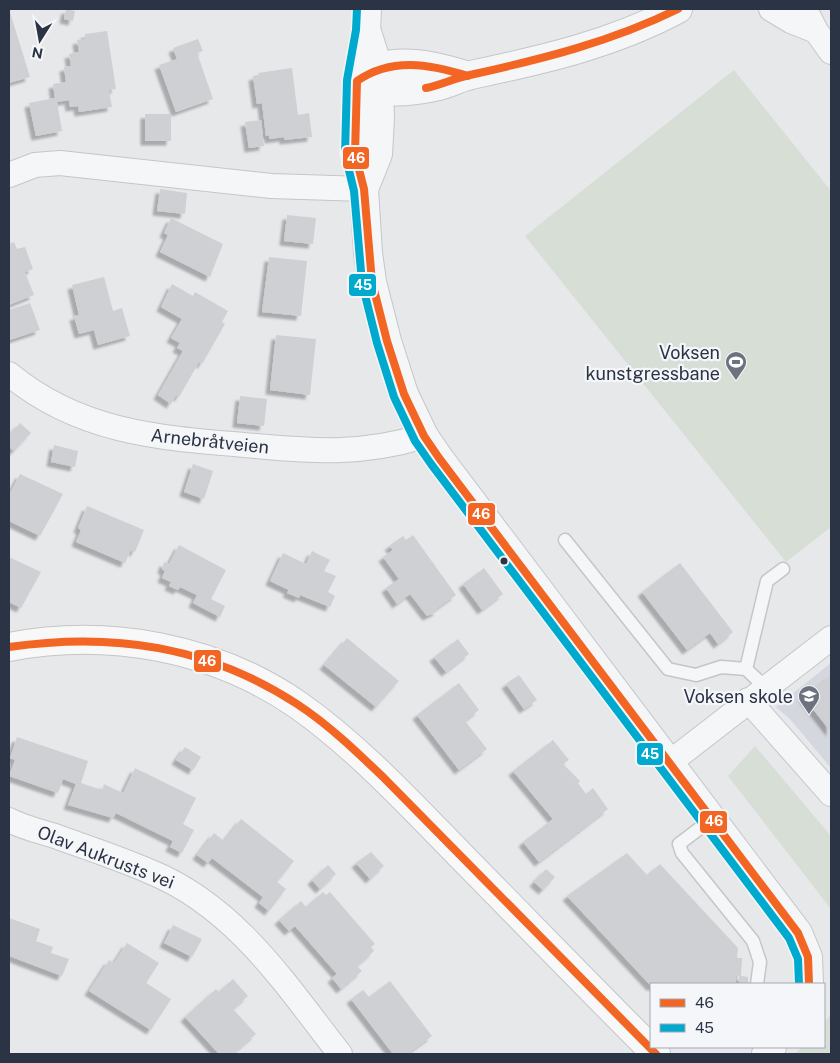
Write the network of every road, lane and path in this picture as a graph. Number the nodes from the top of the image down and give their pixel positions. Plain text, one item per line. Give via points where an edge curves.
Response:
1 (678, 9) edge
2 (771, 9) edge
3 (805, 9) edge
4 (366, 20) edge
5 (816, 31) junction
6 (831, 52) edge
7 (372, 79) junction
8 (9, 175) edge
9 (364, 189) junction
10 (9, 374) edge
11 (424, 436) junction
12 (565, 540) dead end
13 (783, 569) dead end
14 (831, 638) edge
15 (9, 647) edge
16 (746, 669) junction
17 (756, 694) junction
18 (669, 762) junction
19 (831, 794) edge
20 (712, 819) junction
21 (9, 820) edge
22 (757, 983) edge
23 (809, 983) edge
24 (650, 1048) edge
25 (340, 1054) edge

1 - 7 street via 591,46 435,87
2 - 5 street
3 - 5 street
4 - 7 street
5 - 6 street
7 - 9 street via 378,154
8 - 9 street via 35,165 60,163 271,186
9 - 11 street via 368,253 377,305 404,394
10 - 11 street, Arnebråtveien via 56,406 89,420 160,438 333,452 377,448
11 - 18 street
12 - 16 lane via 668,669 696,675 721,668
13 - 16 lane via 767,580
14 - 17 street
15 - 24 main road via 90,639 170,649 233,669 297,705 344,742 421,816
16 - 17 lane
17 - 18 street
17 - 19 street
18 - 20 street
20 - 22 lane via 679,844 682,853 754,941 760,962
20 - 23 street via 798,932 808,957
21 - 25 street, Olav Aukrusts vei via 152,872 205,902 258,950

